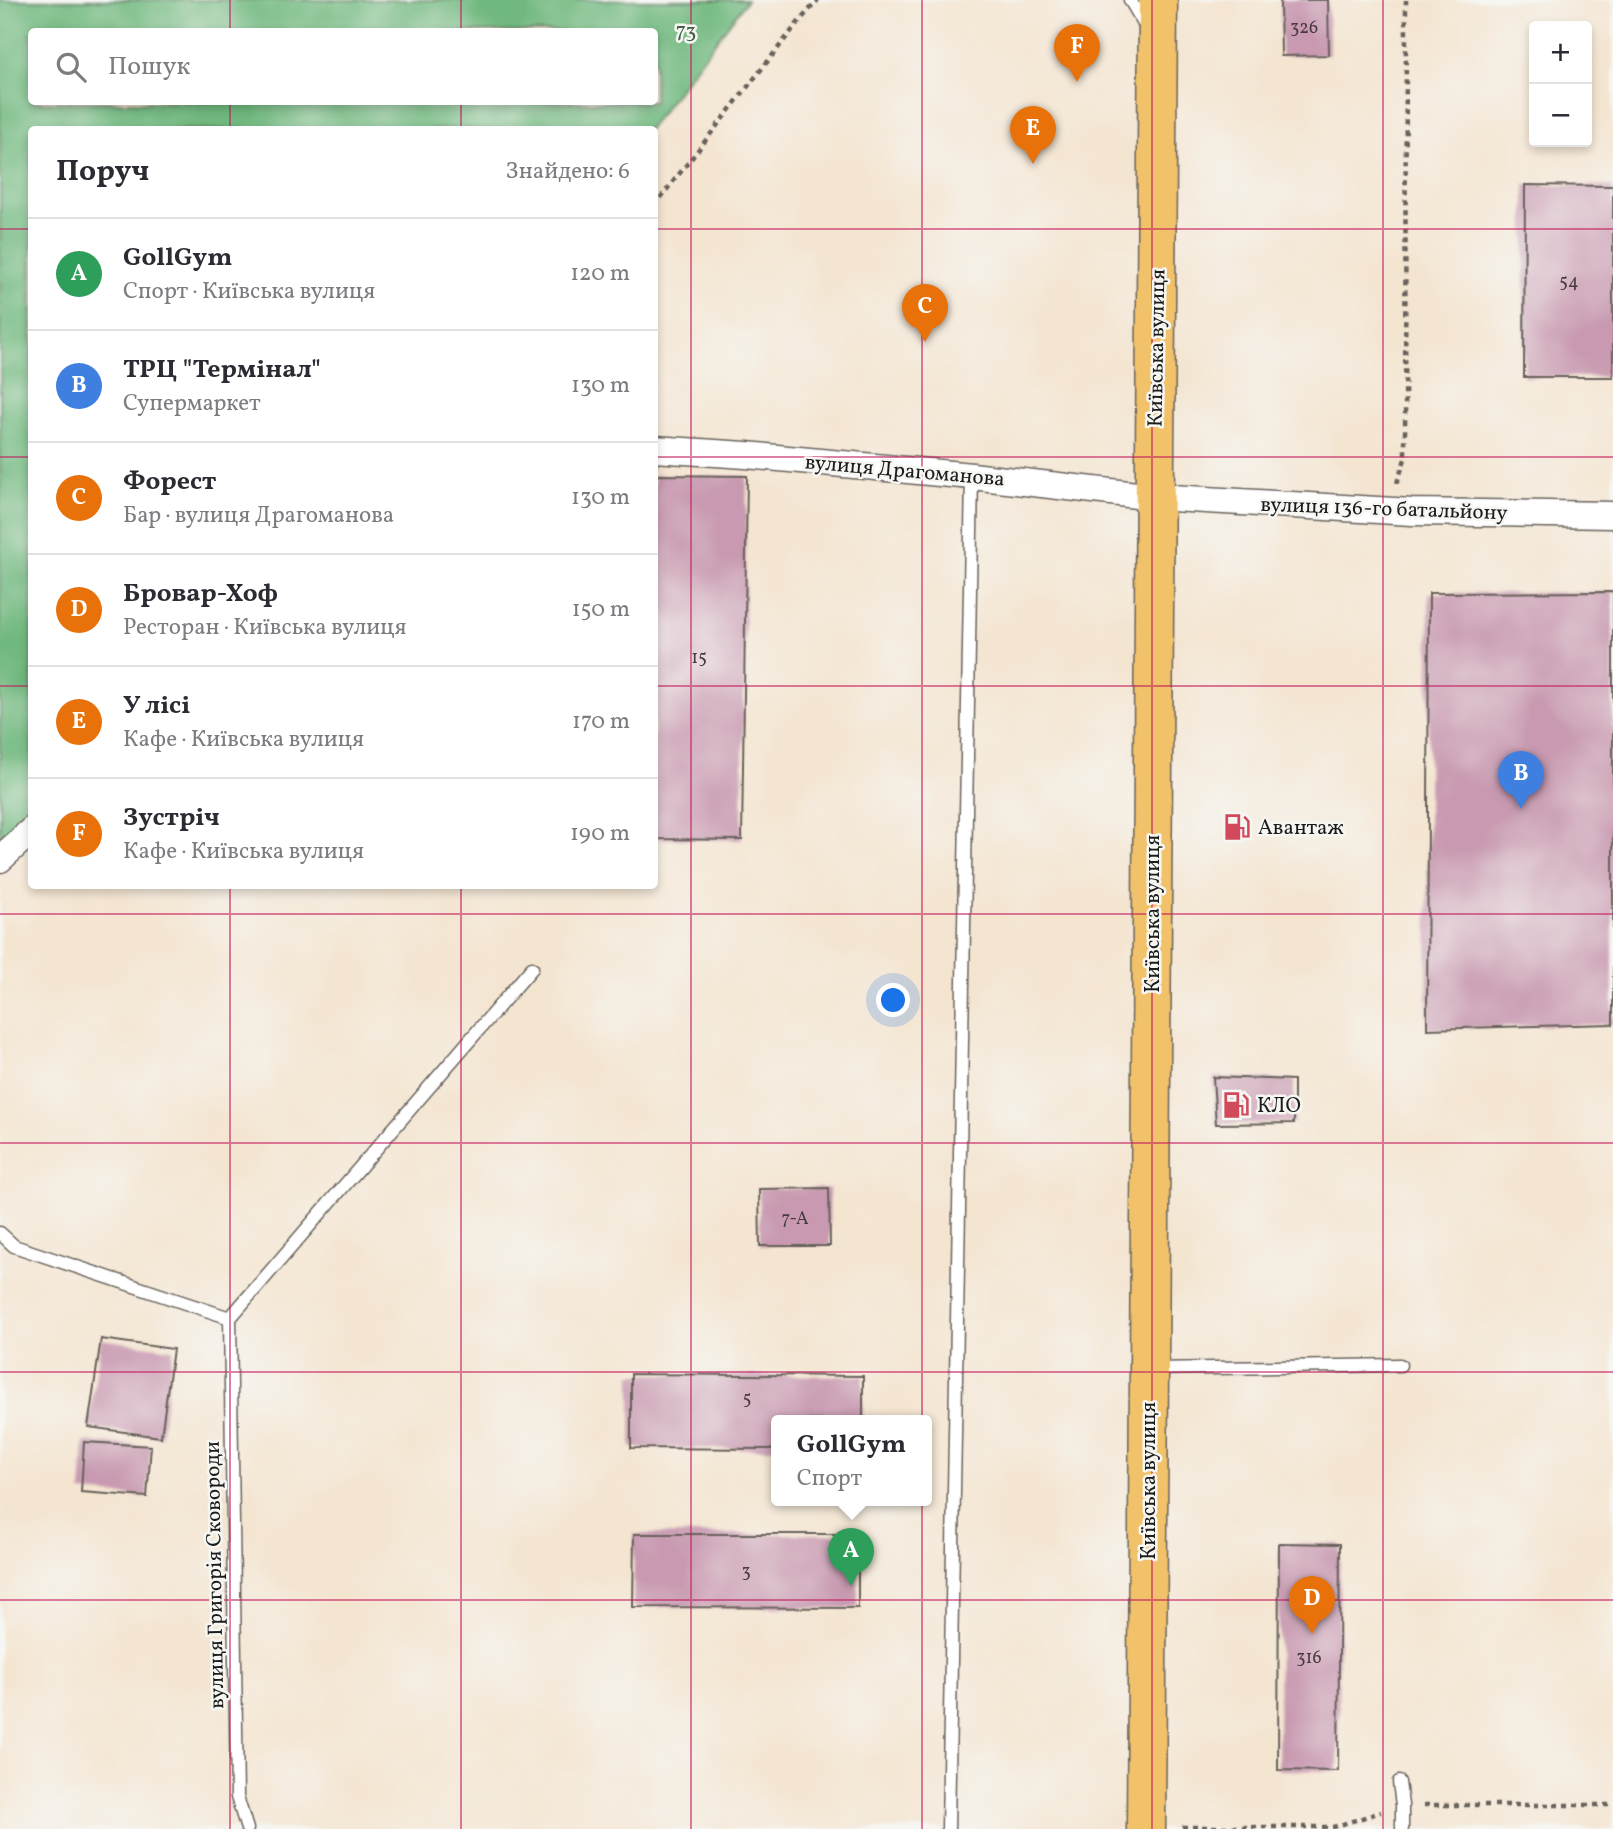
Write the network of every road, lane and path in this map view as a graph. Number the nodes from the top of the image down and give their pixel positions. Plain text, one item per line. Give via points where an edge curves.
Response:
1 (818, 0) edge
2 (1130, 0) edge
3 (1158, 0) edge
4 (1406, 0) edge
5 (1158, 49) junction
6 (658, 201) edge
7 (658, 449) edge
8 (972, 476) junction
9 (1154, 496) junction
10 (1389, 511) junction
11 (1613, 514) edge
12 (28, 834) edge
13 (0, 859) edge
14 (532, 968) dead end
15 (0, 1233) edge
16 (230, 1318) junction
17 (1400, 1365) dead end
18 (1149, 1369) junction
19 (1399, 1782) dead end
20 (247, 1829) edge
21 (948, 1829) edge
22 (1146, 1829) edge
23 (1402, 1829) edge

1 - 6 path
2 - 5 lane
3 - 5 main road, Київська вулиця
4 - 10 path via 1405,458
5 - 9 main road, Київська вулиця
7 - 8 street, вулиця Драгоманова
8 - 9 street, вулиця Драгоманова
8 - 21 lane
9 - 10 street, вулиця 136-го батальйону
9 - 18 main road, Київська вулиця
10 - 11 street, вулиця 136-го батальйону
12 - 13 street
14 - 16 lane
15 - 16 lane via 14,1246
16 - 20 lane, вулиця Григорія Сковороди via 237,1797
17 - 18 lane
18 - 22 main road, Київська вулиця
19 - 23 lane

